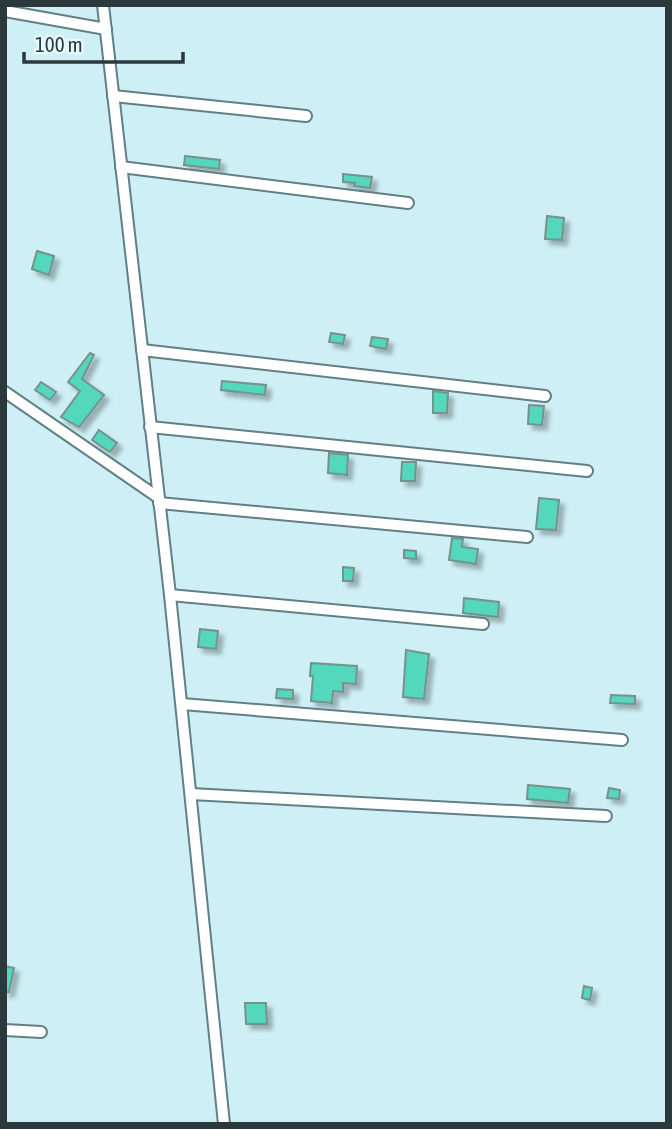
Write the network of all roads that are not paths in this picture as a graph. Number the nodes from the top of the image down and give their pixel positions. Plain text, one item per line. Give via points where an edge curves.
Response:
1 (103, 5) edge
2 (5, 11) edge
3 (106, 29) junction
4 (113, 96) junction
5 (306, 116) dead end
6 (121, 167) junction
7 (408, 203) dead end
8 (142, 350) junction
9 (5, 392) edge
10 (545, 396) dead end
11 (150, 427) junction
12 (587, 471) dead end
13 (159, 501) junction
14 (527, 537) dead end
15 (170, 596) junction
16 (483, 624) dead end
17 (181, 704) junction
18 (622, 740) dead end
19 (191, 794) junction
20 (606, 816) dead end
21 (5, 1030) edge
22 (41, 1032) dead end
23 (224, 1124) edge

1 - 3 street
2 - 3 street
3 - 4 street
4 - 5 street
4 - 6 street
6 - 7 street
6 - 8 street
8 - 10 street
8 - 11 street
9 - 13 street
11 - 12 street
11 - 13 street
13 - 14 street
13 - 15 street
15 - 16 street
15 - 17 street
17 - 18 street
17 - 19 street
19 - 20 street
19 - 23 street
21 - 22 street

